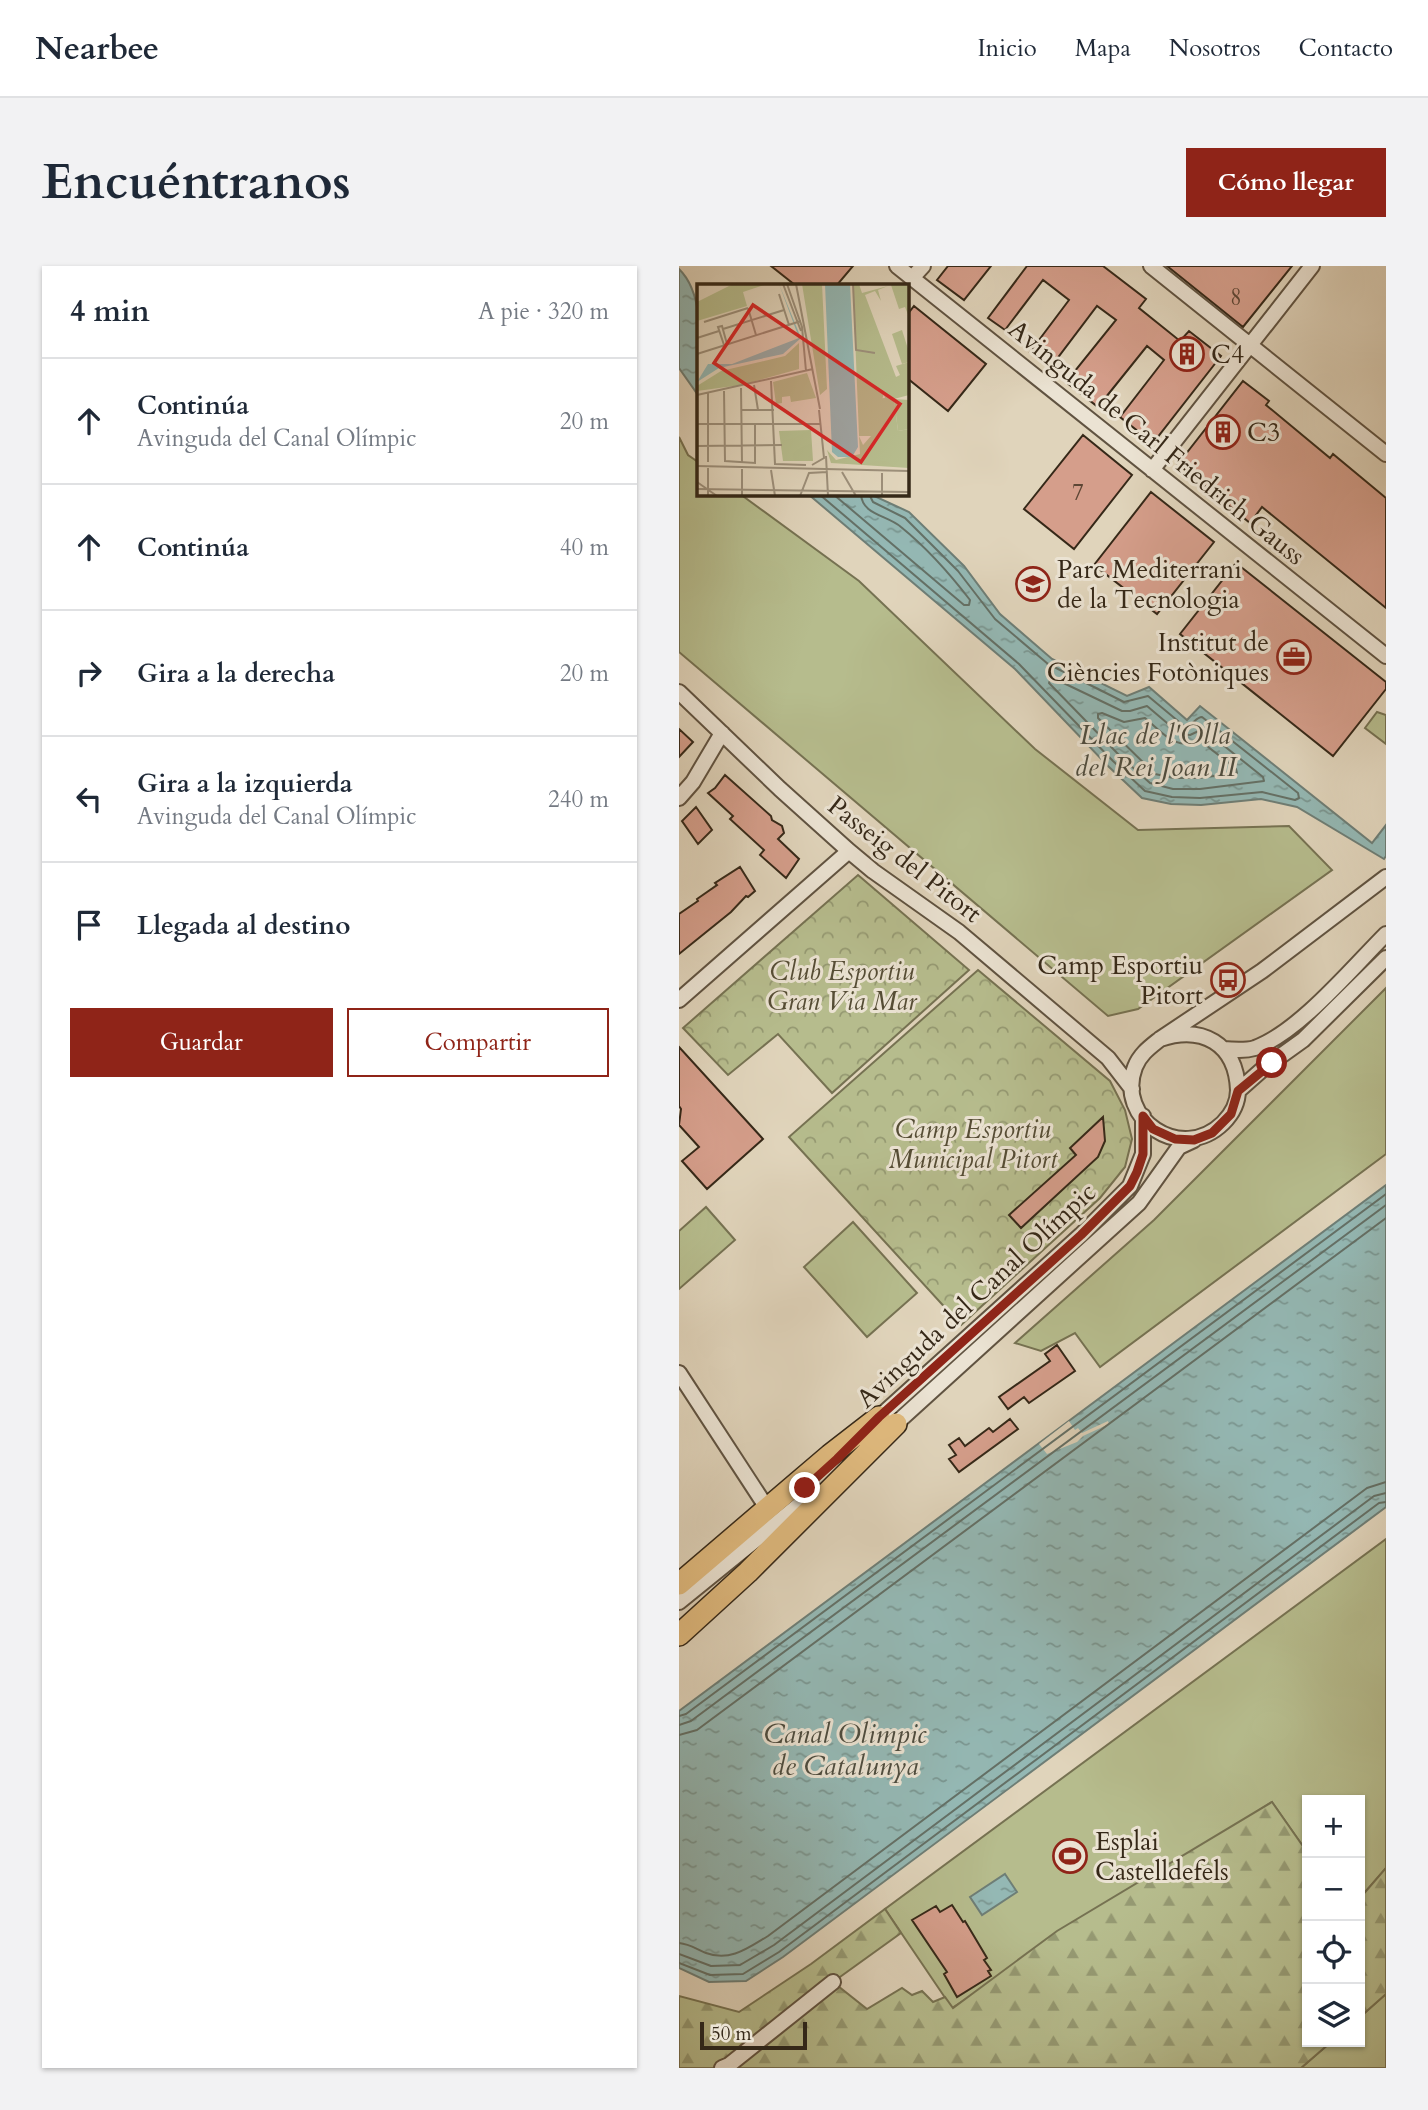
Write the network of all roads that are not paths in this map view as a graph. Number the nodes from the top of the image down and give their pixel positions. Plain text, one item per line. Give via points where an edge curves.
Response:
1 (897, 266) edge
2 (923, 266) edge
3 (1151, 266) edge
4 (1312, 266) edge
5 (912, 278) junction
6 (1250, 346) junction
7 (1386, 454) edge
8 (1152, 470) junction
9 (1386, 656) edge
10 (679, 692) edge
11 (722, 733) junction
12 (679, 798) edge
13 (849, 851) junction
14 (1386, 877) edge
15 (1386, 934) edge
16 (1386, 958) edge
17 (679, 1000) edge
18 (1219, 1001) junction
19 (1160, 1039) junction
20 (1217, 1045) junction
21 (1142, 1055) junction
22 (1108, 1058) junction
23 (1132, 1089) junction
24 (1238, 1091) junction
25 (1143, 1116) junction
26 (1194, 1140) junction
27 (679, 1373) edge
28 (888, 1420) junction
29 (767, 1508) junction
30 (686, 1587) edge
31 (679, 1602) edge
32 (679, 1635) edge
33 (833, 1982) dead end
34 (722, 2068) edge

1 - 5 street, Avinguda de Carl Friedrich Gauss
2 - 5 street
3 - 6 street
4 - 6 street
5 - 8 street, Avinguda de Carl Friedrich Gauss
6 - 7 street
6 - 8 street
8 - 9 street, Avinguda de Carl Friedrich Gauss
10 - 11 street, Passeig del Pitort
11 - 12 street
11 - 13 street, Passeig del Pitort
13 - 17 street
13 - 22 street, Passeig del Pitort via 959,932
14 - 18 street
15 - 20 street via 1282,1034 1240,1051
16 - 24 street via 1303,1040
18 - 19 street
18 - 20 street via 1206,1023
19 - 20 street via 1191,1033
19 - 21 street
20 - 24 street via 1237,1073
21 - 22 street via 1123,1061
21 - 23 street
22 - 23 street, Passeig del Pitort
23 - 25 street
24 - 26 street via 1231,1114 1212,1133
25 - 26 street via 1164,1136
25 - 28 street, Avinguda del Canal Olímpic via 1143,1154 1130,1186
26 - 28 street, Avinguda del Canal Olímpic via 1179,1147 1139,1203
27 - 29 street
28 - 29 highway via 830,1455
28 - 30 street, Avinguda del Canal Olímpic via 775,1526 710,1575
28 - 32 highway via 738,1581
29 - 30 highway
30 - 31 street, Avinguda del Canal Olímpic
33 - 34 street

